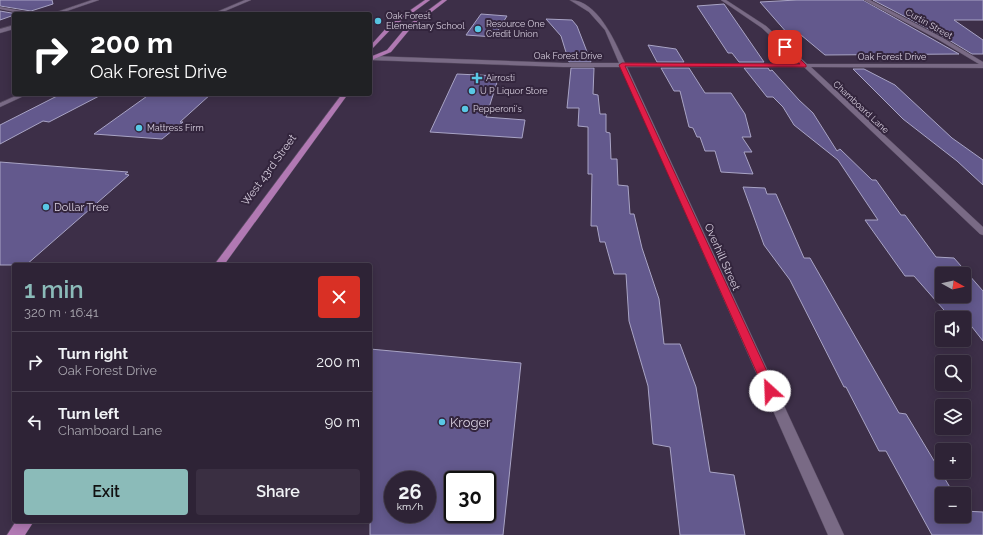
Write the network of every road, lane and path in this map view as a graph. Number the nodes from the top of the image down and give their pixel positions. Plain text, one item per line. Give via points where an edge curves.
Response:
1 (97, 0) edge
2 (248, 0) edge
3 (428, 0) edge
4 (445, 0) edge
5 (572, 0) edge
6 (723, 0) edge
7 (866, 0) edge
8 (0, 8) edge
9 (22, 12) edge
10 (59, 12) edge
11 (219, 12) edge
12 (12, 28) edge
13 (0, 31) edge
14 (372, 47) edge
15 (372, 58) edge
16 (372, 58) edge
17 (622, 65) junction
18 (983, 65) edge
19 (804, 66) junction
20 (20, 96) edge
21 (344, 96) edge
22 (0, 105) edge
23 (983, 232) edge
24 (220, 263) edge
25 (24, 523) edge
26 (15, 535) edge
27 (836, 535) edge

1 - 10 street
2 - 11 street
3 - 14 main road via 391,26
4 - 15 main road via 409,27 389,51
5 - 17 street, Overhill Street via 591,11 606,30
6 - 19 street, Chamboard Lane via 764,27
7 - 18 street, Curtin Street via 941,39
8 - 9 street
12 - 13 street
16 - 17 street, Oak Forest Drive
17 - 19 street, Oak Forest Drive
17 - 27 street, Overhill Street
18 - 19 street, Oak Forest Drive
19 - 23 street, Chamboard Lane
20 - 22 street
21 - 24 main road, West 43rd Street
25 - 26 main road

